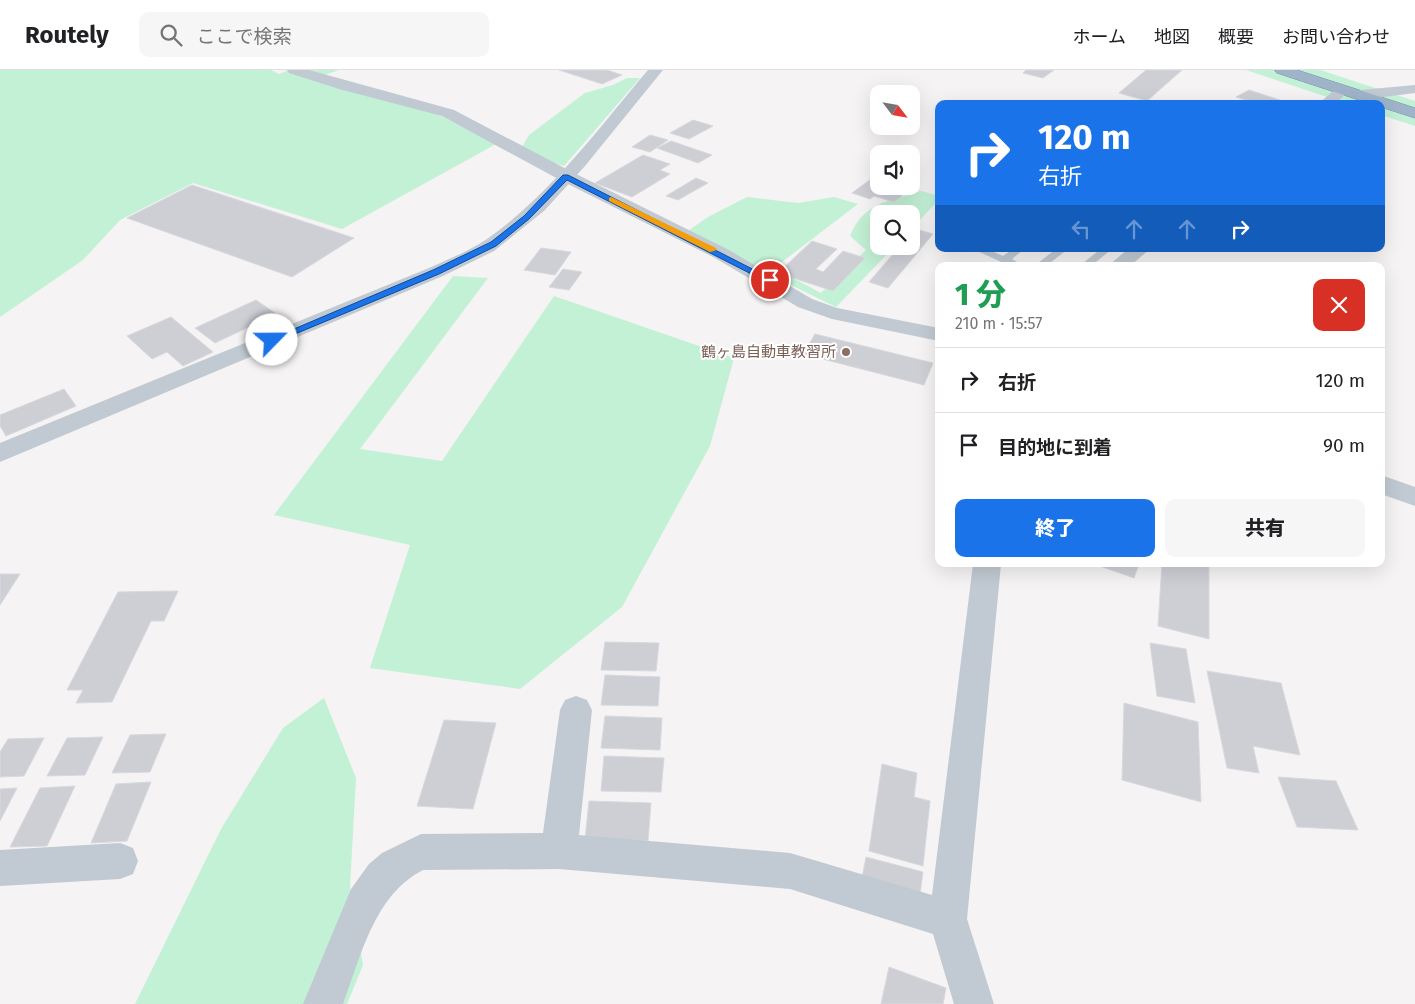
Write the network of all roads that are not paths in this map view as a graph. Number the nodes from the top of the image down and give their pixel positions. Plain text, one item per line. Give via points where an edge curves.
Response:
1 (294, 70) edge
2 (656, 70) edge
3 (1282, 70) edge
4 (1415, 89) edge
5 (1343, 90) junction
6 (1360, 95) junction
7 (1330, 100) edge
8 (1375, 100) edge
9 (1385, 103) edge
10 (1415, 113) edge
11 (566, 176) junction
12 (985, 252) edge
13 (1013, 252) edge
14 (1059, 252) edge
15 (1103, 252) edge
16 (1136, 252) edge
17 (1004, 260) junction
18 (1009, 262) edge
19 (1045, 262) edge
20 (1089, 262) edge
21 (1123, 262) edge
22 (935, 335) edge
23 (0, 453) edge
24 (1385, 486) edge
25 (1415, 497) edge
26 (987, 567) edge
27 (576, 710) dead end
28 (559, 852) junction
29 (120, 861) dead end
30 (0, 868) edge
31 (948, 919) junction
32 (323, 1004) edge
33 (974, 1004) edge

1 - 11 street via 448,113
2 - 11 street
3 - 5 highway
4 - 6 street
5 - 6 highway
5 - 7 street
6 - 8 highway
9 - 10 highway
11 - 22 street via 722,254 805,303 832,313
11 - 23 street via 527,218 493,244 436,272
12 - 17 lane
13 - 17 lane
14 - 19 lane
15 - 20 lane
16 - 21 street
17 - 18 lane
24 - 25 street
26 - 31 street
27 - 28 street
28 - 31 street via 790,871
28 - 32 street via 420,852 404,859 382,876 369,892
29 - 30 street
31 - 33 street

